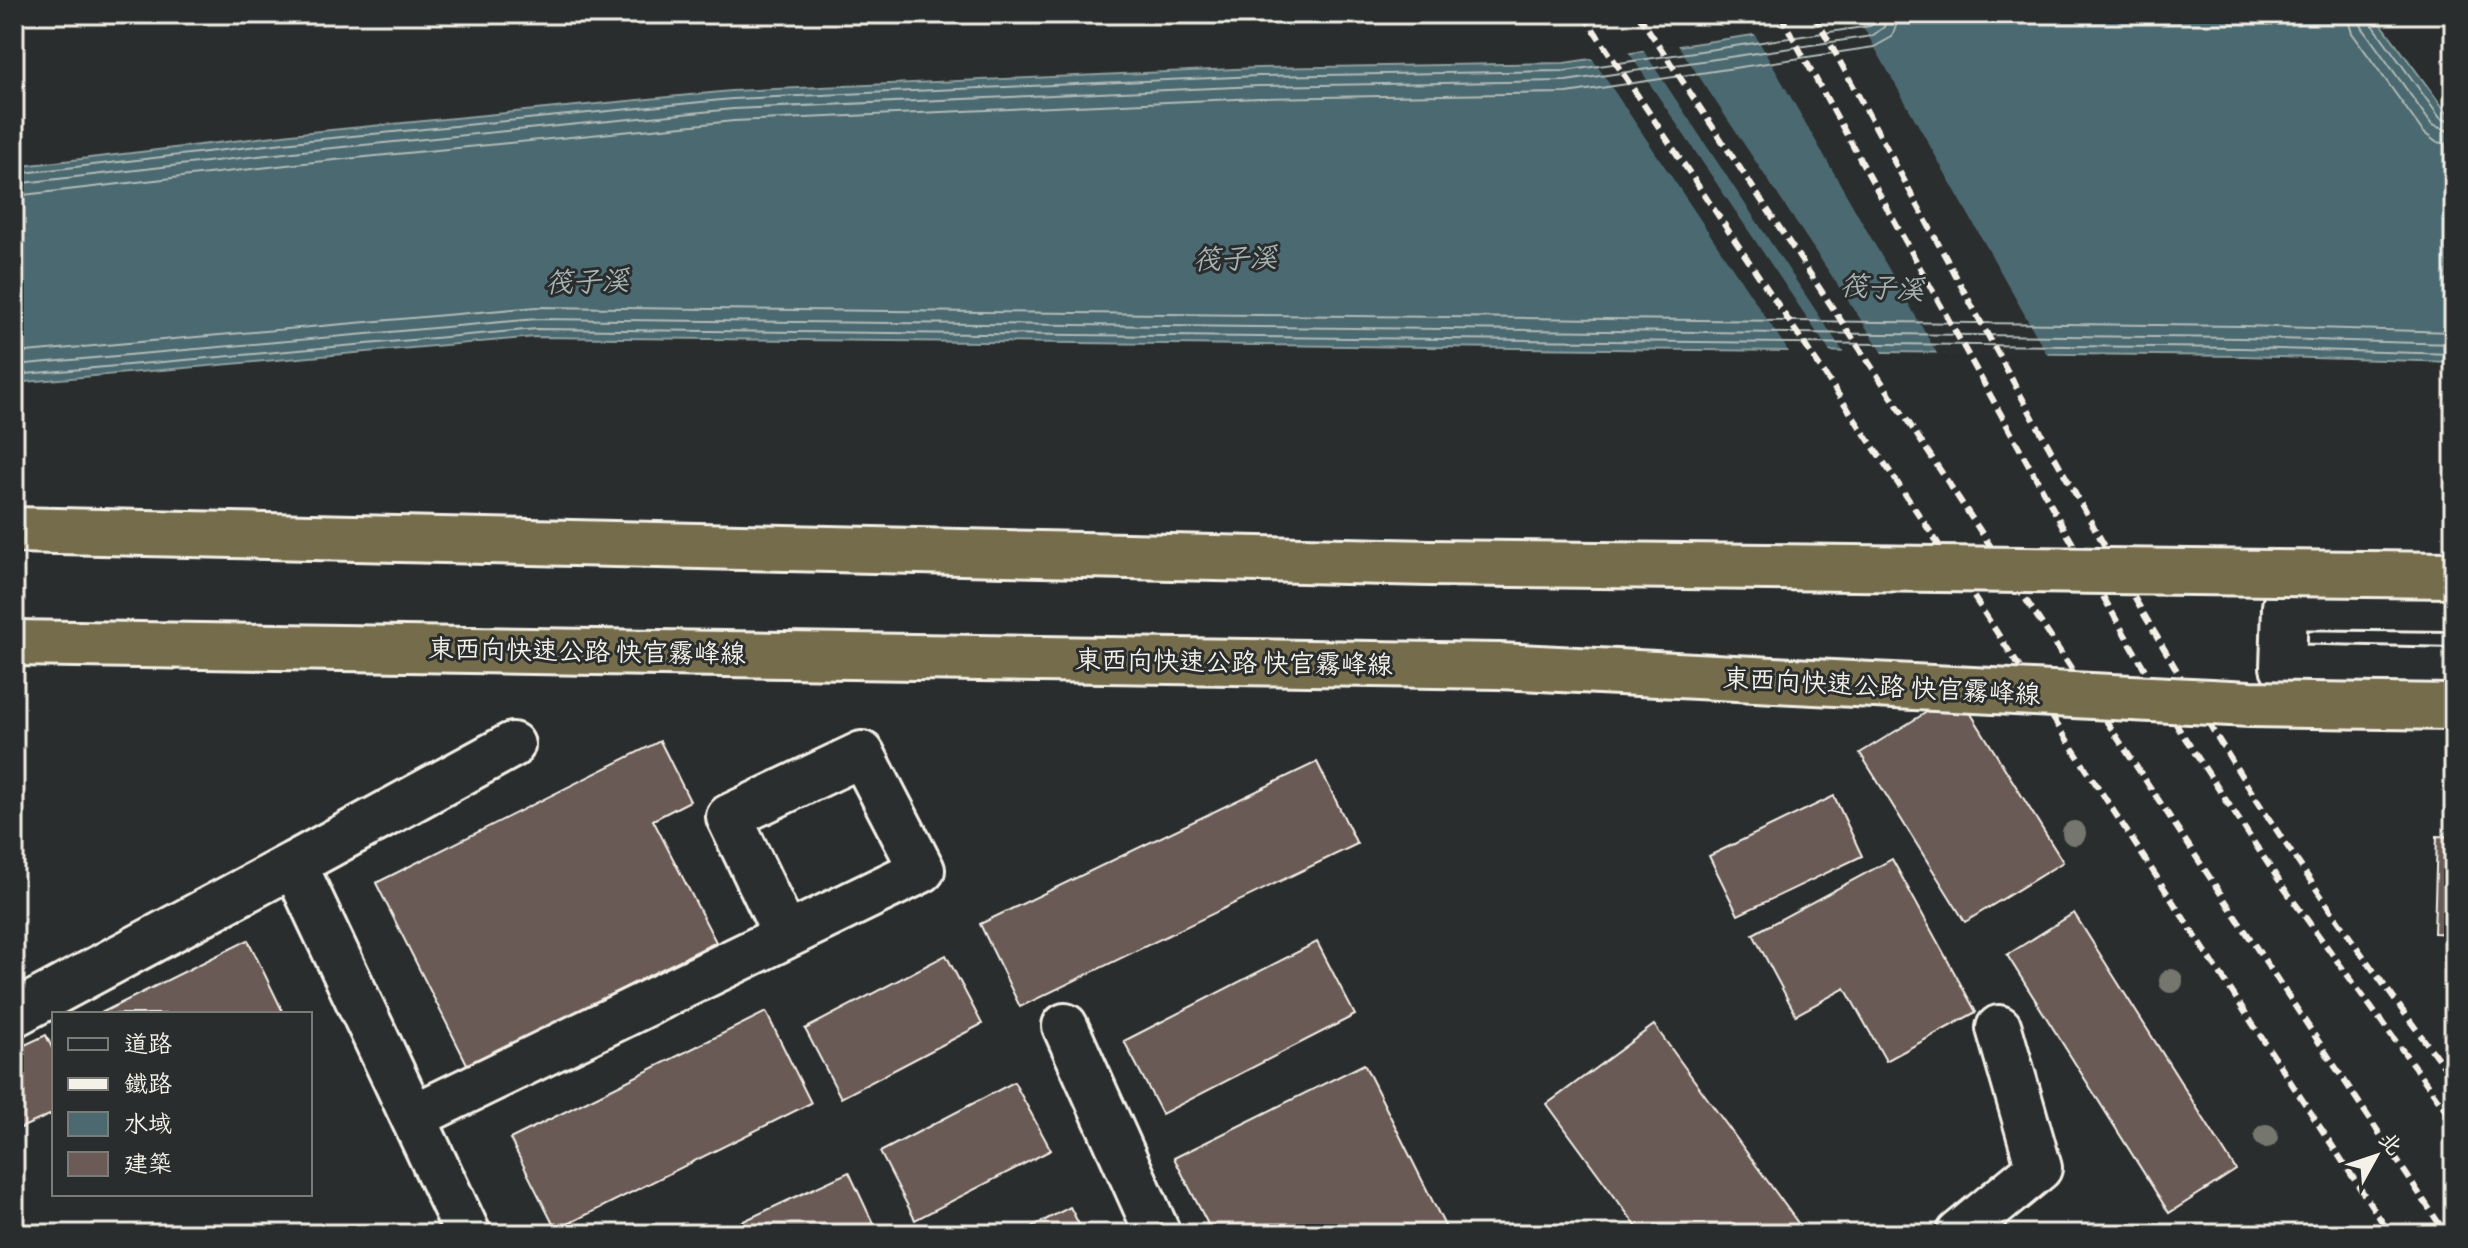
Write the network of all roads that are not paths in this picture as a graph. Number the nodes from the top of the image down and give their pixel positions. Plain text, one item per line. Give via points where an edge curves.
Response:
1 (14, 530) edge
2 (2454, 575) edge
3 (2454, 608) edge
4 (14, 643) edge
5 (2454, 671) edge
6 (2454, 707) edge
7 (512, 745) dead end
8 (294, 864) junction
9 (786, 936) junction
10 (14, 1014) edge
11 (1065, 1026) dead end
12 (1999, 1028) dead end
13 (413, 1117) junction
14 (468, 1234) edge
15 (1158, 1234) edge
16 (1959, 1234) edge

1 - 2 highway, bridge via 1430,563
3 - 5 street via 2285,606 2283,667
4 - 6 highway, 東西向快速公路 快官霧峰線, bridge via 1499,666 2250,704
7 - 8 street
8 - 10 street
8 - 13 street
9 - 9 street via 922,870 862,754 729,817
9 - 13 street
11 - 15 street
12 - 16 street via 2039,1168
13 - 14 street

